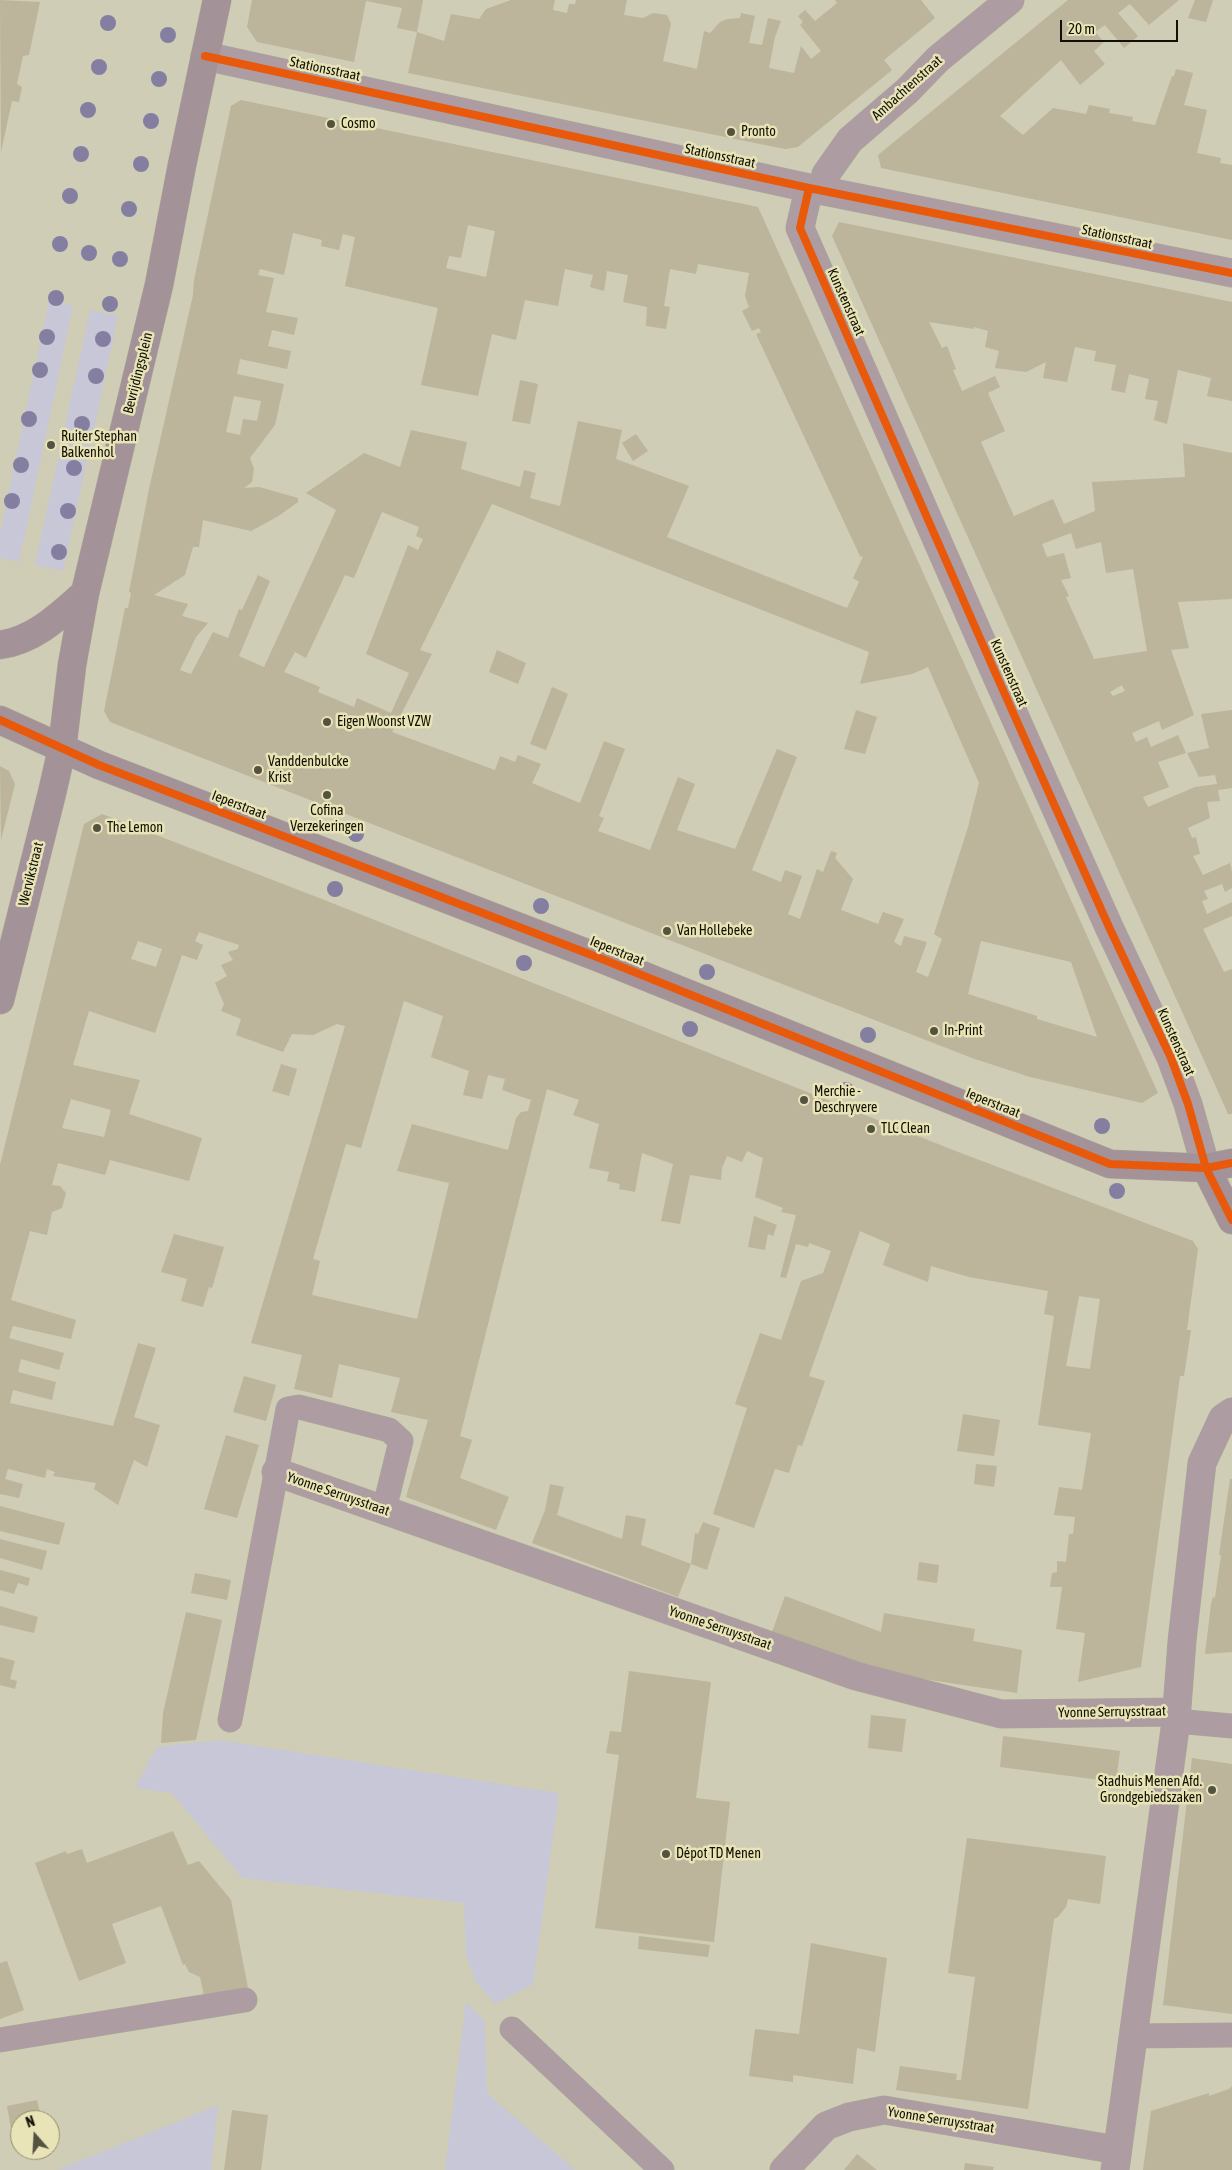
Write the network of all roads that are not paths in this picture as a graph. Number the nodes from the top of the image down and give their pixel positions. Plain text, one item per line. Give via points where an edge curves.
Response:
1 (217, 0) edge
2 (1010, 0) edge
3 (204, 56) junction
4 (815, 189) junction
5 (1232, 274) edge
6 (85, 592) junction
7 (0, 645) edge
8 (0, 720) edge
9 (62, 749) junction
10 (0, 1000) edge
11 (1232, 1163) edge
12 (1206, 1168) junction
13 (1232, 1220) edge
14 (1232, 1412) edge
15 (276, 1472) junction
16 (384, 1510) junction
17 (1177, 1716) junction
18 (230, 1720) dead end
19 (1232, 1726) edge
20 (245, 2000) dead end
21 (512, 2029) dead end
22 (1232, 2035) edge
23 (1133, 2036) junction
24 (0, 2040) edge
25 (1116, 2160) edge
26 (662, 2170) edge
27 (784, 2170) edge

1 - 3 street, Bevrijdingsplein
2 - 4 street, Ambachtenstraat via 850,140
3 - 4 street, Stationsstraat
3 - 6 street, Bevrijdingsplein via 159,285
4 - 5 street, Stationsstraat
4 - 12 street, Kunstenstraat via 800,228 1002,688 1171,1058
6 - 7 street via 46,627
6 - 9 street, Bevrijdingsplein
8 - 9 street, Ieperstraat
9 - 10 street, Wervikstraat
9 - 12 street, Ieperstraat via 602,959 1110,1164
11 - 12 street, Ieperstraat
12 - 13 street
14 - 17 street, Yvonne Serruysstraat via 1223,1418 1202,1463
15 - 16 street, Yvonne Serruysstraat
15 - 16 lane via 288,1410 299,1407 389,1430 401,1441
15 - 18 lane
16 - 17 street, Yvonne Serruysstraat via 856,1676 1001,1714
17 - 19 lane
17 - 23 street, Yvonne Serruysstraat
20 - 24 lane
21 - 26 lane
22 - 23 lane
23 - 25 street, Yvonne Serruysstraat
25 - 27 street, Yvonne Serruysstraat via 884,2110 849,2117 826,2126

